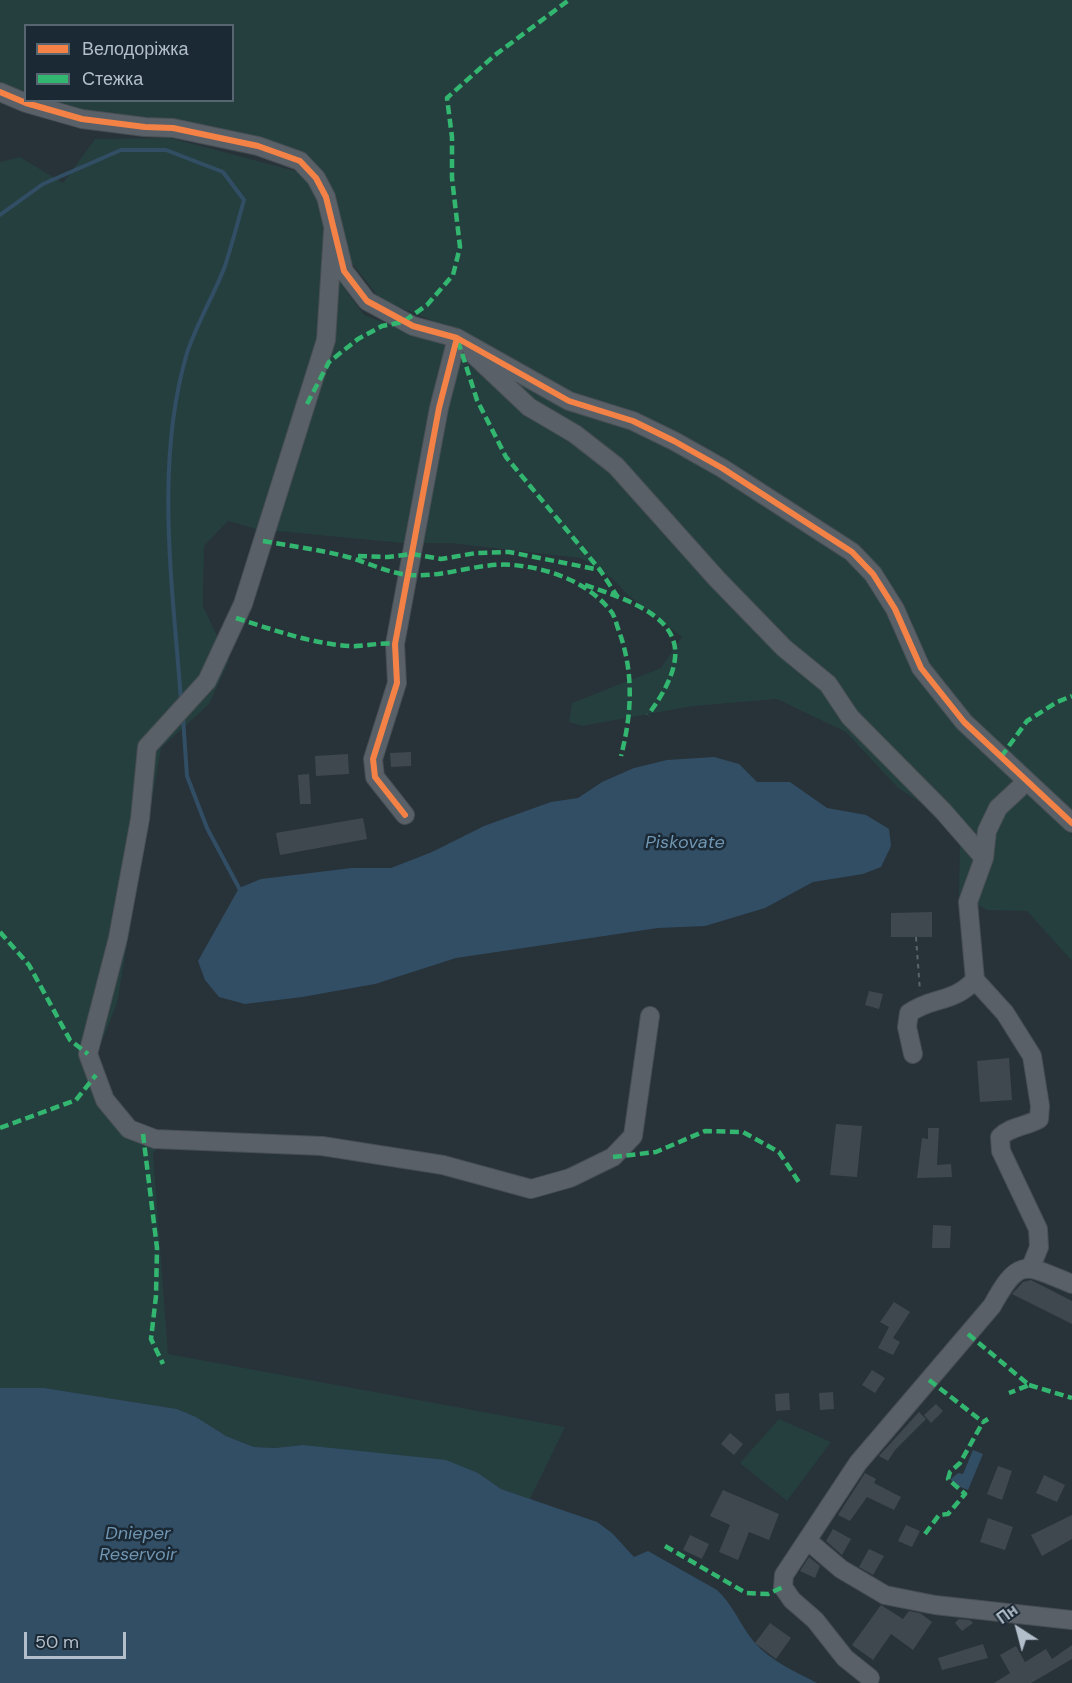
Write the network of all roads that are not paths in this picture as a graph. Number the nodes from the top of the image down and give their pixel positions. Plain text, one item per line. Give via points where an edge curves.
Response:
1 (0, 92) edge
2 (333, 231) junction
3 (457, 338) junction
4 (1027, 781) junction
5 (405, 815) dead end
6 (1072, 823) edge
7 (984, 858) junction
8 (975, 980) junction
9 (650, 1016) dead end
10 (913, 1054) dead end
11 (1031, 1267) junction
12 (1072, 1284) edge
13 (807, 1540) junction
14 (1072, 1620) edge
15 (870, 1678) dead end

1 - 2 street via 82,119 172,128 258,146 300,161 316,178 326,197
2 - 3 street via 344,271 367,301 413,326
2 - 9 street via 326,340 243,604 207,681 147,747 140,819 118,938 88,1054 105,1100 129,1129 155,1139 322,1146 443,1165 531,1189 570,1178 613,1157 633,1136
3 - 4 street via 569,401 633,422 674,441 852,552 873,574 895,609 921,668 964,722
3 - 5 street via 439,408 395,644 397,683 373,759 375,777
3 - 7 street via 529,407 575,434 616,466 784,648 828,684 850,717
4 - 6 street
4 - 7 street via 998,808 987,831
7 - 8 street via 968,902
8 - 10 street via 963,993 920,1005 909,1013 907,1027
8 - 11 street via 1005,1013 1032,1056 1039,1119 1010,1128 1000,1137 1001,1151 1038,1229 1039,1247
11 - 12 street
11 - 13 street via 1020,1269 1006,1280 992,1306 858,1463
13 - 14 street via 841,1569 885,1595 935,1605
13 - 15 street via 784,1575 783,1587 845,1658

